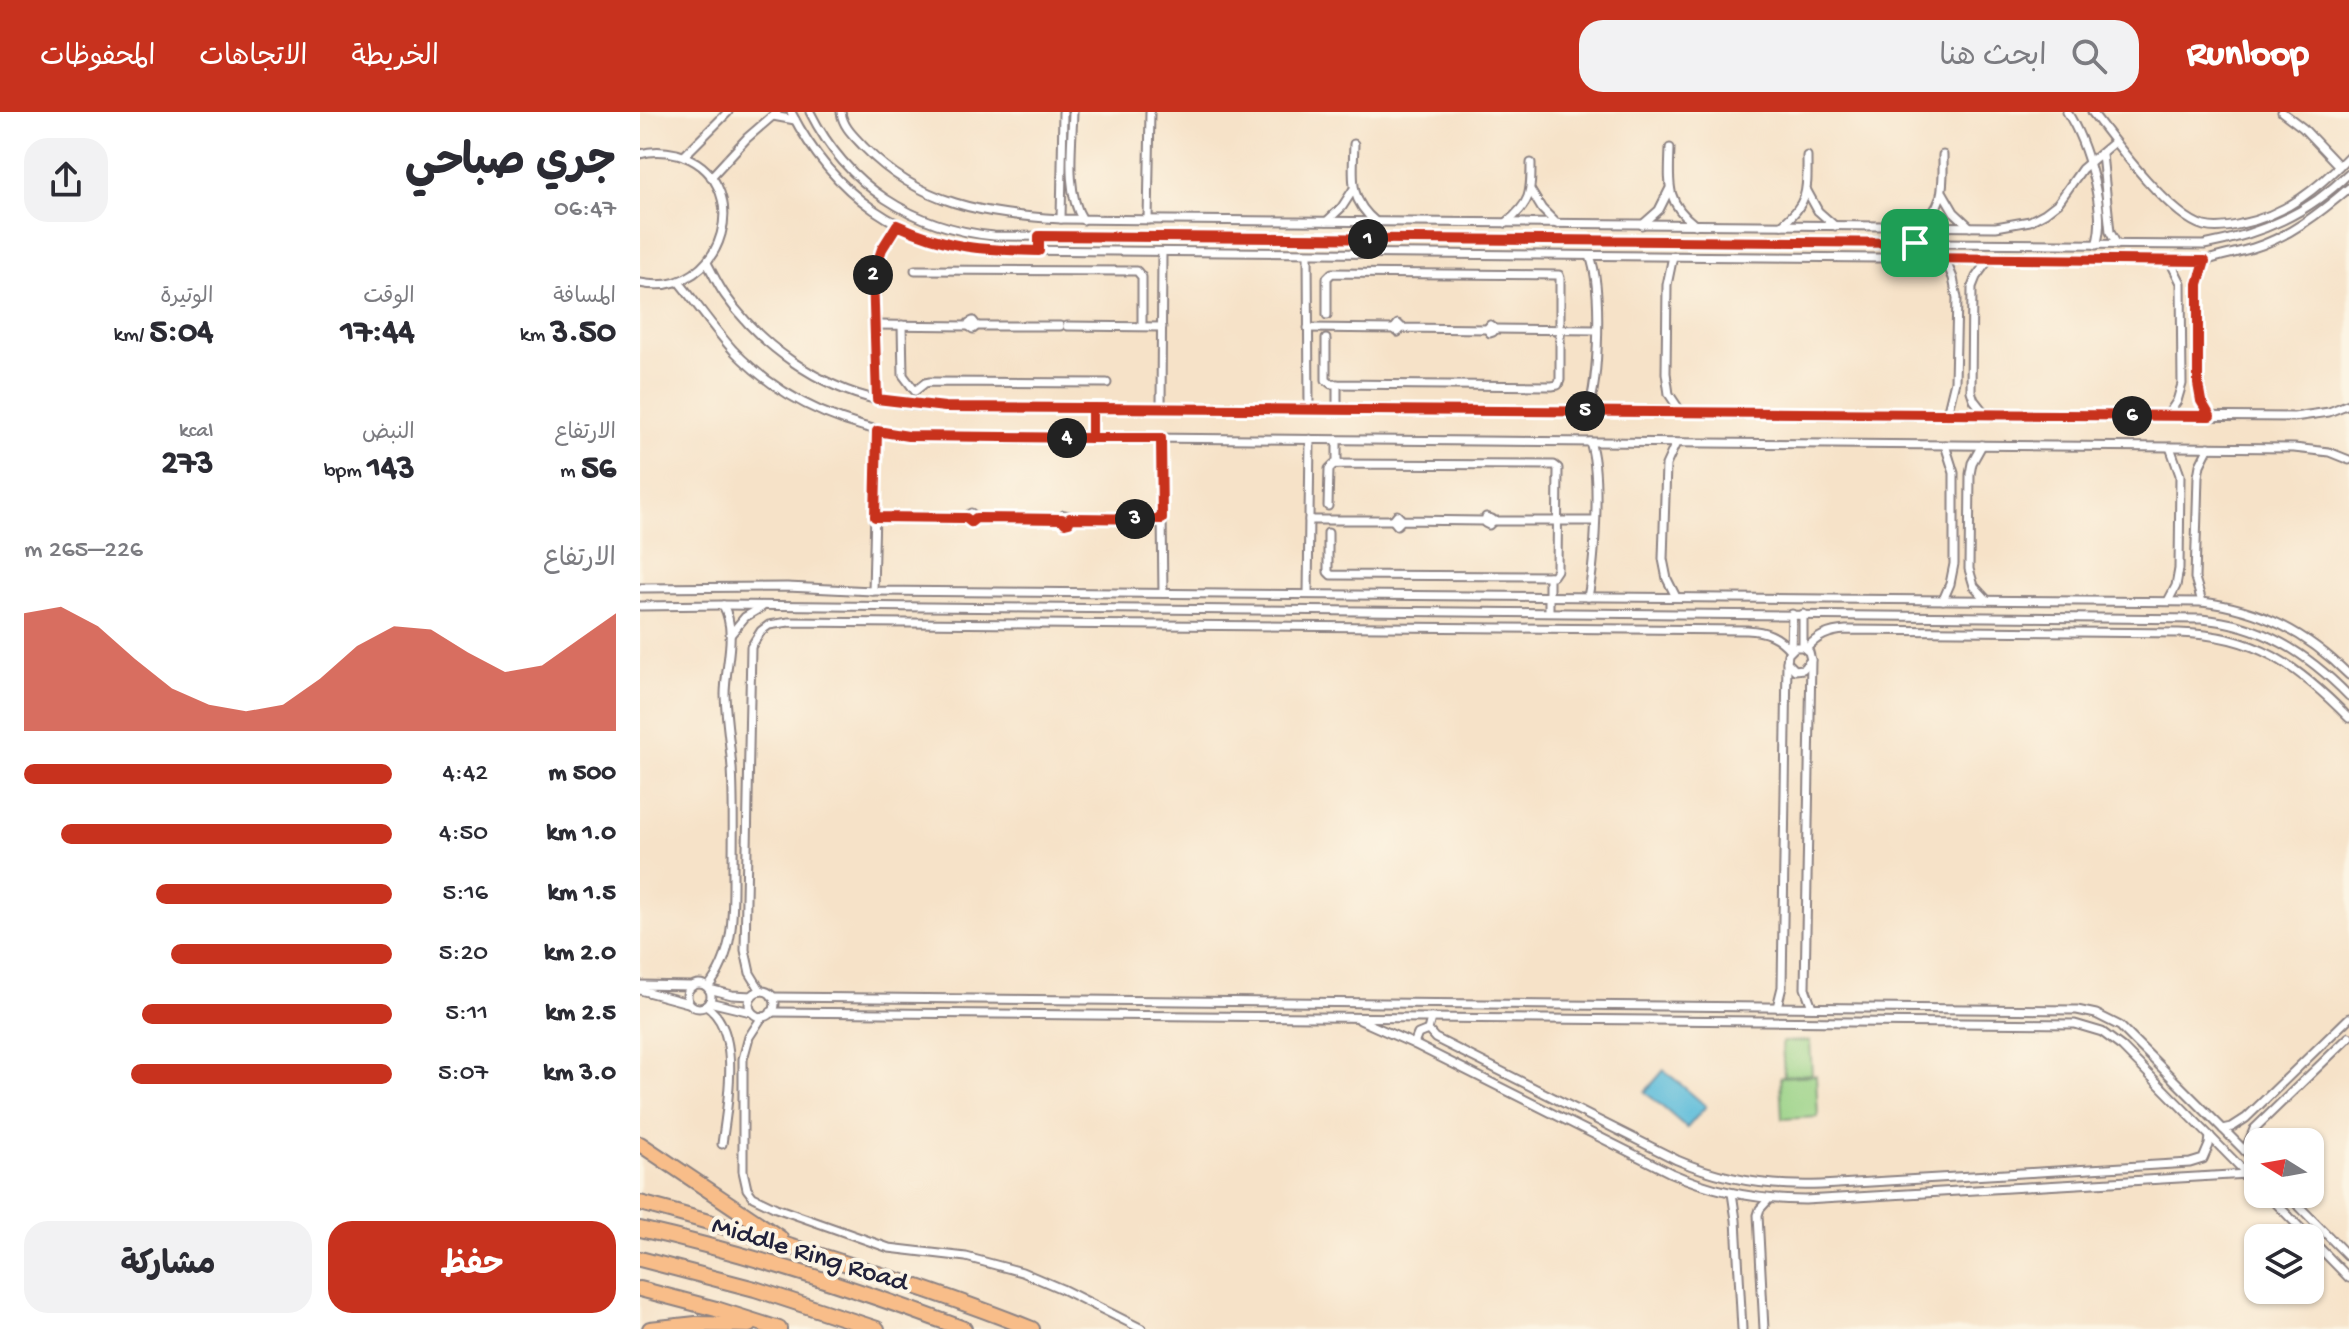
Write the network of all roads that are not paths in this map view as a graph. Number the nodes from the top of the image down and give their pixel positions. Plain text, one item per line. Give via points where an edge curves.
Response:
1 (728, 112) edge
2 (810, 112) edge
3 (841, 112) edge
4 (1063, 112) edge
5 (1073, 112) edge
6 (1150, 112) edge
7 (2067, 112) edge
8 (2092, 112) edge
9 (2282, 112) edge
10 (775, 114) edge
11 (793, 116) edge
12 (2114, 142) junction
13 (1354, 144) dead end
14 (1670, 148) dead end
15 (640, 154) edge
16 (2102, 154) junction
17 (1943, 155) dead end
18 (684, 156) junction
19 (1807, 156) dead end
20 (2349, 156) edge
21 (2090, 161) junction
22 (1531, 163) dead end
23 (2339, 166) junction
24 (2349, 173) edge
25 (711, 177) junction
26 (2349, 188) edge
27 (1353, 190) junction
28 (1669, 190) junction
29 (1531, 191) junction
30 (1807, 191) junction
31 (1943, 193) junction
32 (1061, 219) junction
33 (1083, 220) junction
34 (1148, 220) junction
35 (1326, 222) junction
36 (1376, 222) junction
37 (1506, 223) junction
38 (1557, 224) junction
39 (897, 225) junction
40 (1642, 225) junction
41 (1696, 225) junction
42 (1781, 226) junction
43 (1835, 226) junction
44 (1919, 227) junction
45 (1970, 227) junction
46 (1039, 236) junction
47 (1881, 243) junction
48 (1915, 243) junction
49 (2096, 245) junction
50 (2117, 245) junction
51 (1039, 251) junction
52 (1162, 252) junction
53 (1308, 254) junction
54 (1552, 255) junction
55 (1590, 256) junction
56 (1673, 256) junction
57 (1881, 258) junction
58 (1915, 258) junction
59 (1945, 259) junction
60 (1989, 259) junction
61 (2170, 261) junction
62 (2205, 261) junction
63 (707, 263) junction
64 (915, 270) dead end
65 (1552, 275) junction
66 (679, 282) junction
67 (640, 283) edge
68 (1327, 315) dead end
69 (876, 325) junction
70 (902, 325) junction
71 (1142, 326) junction
72 (1162, 327) junction
73 (1308, 328) junction
74 (1560, 330) junction
75 (1596, 330) junction
76 (1326, 339) dead end
77 (1107, 383) dead end
78 (1337, 384) junction
79 (877, 399) junction
80 (2349, 404) edge
81 (1092, 408) junction
82 (1161, 408) junction
83 (1309, 409) junction
84 (1337, 410) junction
85 (1588, 411) junction
86 (1681, 412) junction
87 (1947, 414) junction
88 (1985, 414) junction
89 (2167, 416) junction
90 (2210, 416) junction
91 (877, 431) junction
92 (1092, 438) junction
93 (1161, 438) junction
94 (1310, 439) junction
95 (1337, 440) junction
96 (1590, 442) junction
97 (1676, 443) junction
98 (1945, 445) junction
99 (1982, 445) junction
100 (2170, 447) junction
101 (2209, 447) junction
102 (2349, 460) edge
103 (1337, 464) junction
104 (1328, 506) dead end
105 (875, 517) junction
106 (1162, 519) junction
107 (1309, 520) junction
108 (1557, 521) junction
109 (1594, 521) junction
110 (1328, 533) dead end
111 (1549, 576) junction
112 (640, 588) edge
113 (873, 591) junction
114 (885, 591) junction
115 (1163, 593) junction
116 (1229, 594) junction
117 (1308, 594) junction
118 (1549, 596) junction
119 (1588, 597) junction
120 (1676, 597) junction
121 (1943, 600) junction
122 (1987, 600) junction
123 (2168, 601) junction
124 (2202, 602) junction
125 (723, 605) junction
126 (640, 606) edge
127 (764, 606) junction
128 (884, 608) junction
129 (1229, 610) junction
130 (1549, 612) junction
131 (1792, 614) junction
132 (1803, 614) junction
133 (731, 634) junction
134 (1805, 648) junction
135 (1791, 650) junction
136 (1811, 660) junction
137 (1787, 662) junction
138 (2349, 675) edge
139 (2349, 696) edge
140 (2349, 718) edge
141 (691, 986) junction
142 (640, 988) edge
143 (708, 988) junction
144 (761, 991) junction
145 (752, 996) junction
146 (772, 997) junction
147 (1207, 1002) junction
148 (689, 1004) junction
149 (707, 1004) junction
150 (1645, 1005) junction
151 (1777, 1007) junction
152 (1812, 1007) junction
153 (2068, 1009) junction
154 (751, 1012) junction
155 (771, 1012) junction
156 (1207, 1016) junction
157 (762, 1017) junction
158 (1350, 1017) junction
159 (1431, 1018) junction
160 (2349, 1018) edge
161 (1645, 1020) junction
162 (2067, 1023) junction
163 (1428, 1030) junction
164 (2349, 1037) edge
165 (1414, 1044) junction
166 (2255, 1128) edge
167 (2223, 1129) junction
168 (2210, 1136) junction
169 (640, 1144) edge
170 (722, 1144) dead end
171 (2244, 1150) edge
172 (2244, 1171) edge
173 (2244, 1174) edge
174 (1732, 1193) junction
175 (1770, 1199) junction
176 (640, 1203) edge
177 (2281, 1208) edge
178 (2295, 1208) edge
179 (2301, 1208) edge
180 (2288, 1215) junction
181 (640, 1229) edge
182 (802, 1250) junction
183 (2349, 1257) edge
184 (640, 1259) edge
185 (2349, 1278) edge
186 (640, 1289) edge
187 (650, 1329) edge
188 (778, 1329) edge
189 (877, 1329) edge
190 (964, 1329) edge
191 (1032, 1329) edge
192 (1142, 1329) edge
193 (1742, 1329) edge
194 (1764, 1329) edge

1 - 18 street
2 - 46 street via 854,174 906,212 971,233
3 - 32 street via 845,125 872,155 923,190 981,211
4 - 32 street
5 - 33 street via 1072,194
6 - 34 street
7 - 21 street
8 - 12 street
9 - 23 street
10 - 11 street
10 - 25 street
11 - 39 street via 843,185
12 - 16 street
12 - 23 street via 2178,210 2202,226 2216,228 2284,209
13 - 27 street
14 - 28 street
15 - 18 street via 667,151
16 - 21 street
16 - 50 street via 2110,232
17 - 31 street
18 - 25 street
19 - 30 street
20 - 23 street
21 - 45 street via 2045,213 2013,225
21 - 49 street via 2099,225
22 - 29 street
24 - 50 street via 2300,213 2246,235 2204,245
25 - 63 street via 724,221
26 - 62 street via 2282,237
27 - 35 street
27 - 36 street
28 - 40 street via 1659,210
28 - 41 street via 1679,210
29 - 37 street
29 - 38 street
30 - 42 street
30 - 43 street
31 - 44 street
31 - 45 street
32 - 33 street
33 - 34 street
34 - 35 street
35 - 36 street
36 - 37 street
37 - 38 street
38 - 40 street
39 - 51 street via 969,249
39 - 69 street via 875,267
40 - 41 street
41 - 42 street
42 - 43 street
43 - 44 street
44 - 45 street
46 - 47 street
46 - 51 street
47 - 48 street
47 - 57 street
48 - 49 street
48 - 58 street via 1910,249
49 - 50 street
51 - 52 street
52 - 53 street
52 - 72 street
53 - 54 street
53 - 73 street
54 - 55 street
54 - 65 street
55 - 56 street
55 - 75 street via 1596,276
56 - 57 street
56 - 86 street via 1667,285 1666,373 1669,394
57 - 58 street
58 - 59 street
59 - 60 street
59 - 87 street via 1957,298 1955,381
60 - 61 street
60 - 88 street via 1976,277 1971,298 1971,391
61 - 62 street
61 - 89 street via 2181,287 2182,384
62 - 90 street via 2198,284 2198,384
63 - 66 street
63 - 79 street via 742,317 787,357 834,384
64 - 71 street via 1137,271 1142,277
65 - 68 street via 1332,273 1327,276
65 - 74 street via 1560,278
66 - 67 street
66 - 91 street via 731,347 779,389 823,413
69 - 70 street
69 - 79 street
70 - 71 street
70 - 77 street via 903,375 915,391 927,382
71 - 72 street
72 - 82 street
73 - 74 street
73 - 83 street
74 - 75 street
74 - 78 street via 1556,386
75 - 85 street via 1596,378
76 - 78 street via 1326,380
78 - 84 street
79 - 81 street via 945,407
80 - 90 street via 2311,416
81 - 82 street
81 - 92 street
82 - 83 street
83 - 84 street
84 - 85 street
85 - 86 street
86 - 87 street
87 - 88 street
88 - 89 street
89 - 90 street
91 - 92 street
91 - 105 street
92 - 93 street
93 - 94 street
93 - 106 street
94 - 95 street
94 - 107 street
95 - 96 street
95 - 103 street
96 - 97 street
96 - 109 street via 1595,460
97 - 98 street
97 - 120 street via 1666,465 1663,559
98 - 99 street
98 - 121 street via 1954,473 1954,538 1953,576
99 - 100 street
99 - 122 street via 1970,474 1969,569 1974,586
100 - 101 street
100 - 123 street via 2180,475 2180,555
101 - 102 street via 2312,448
101 - 124 street via 2197,486 2195,578
103 - 104 street via 1329,466
103 - 108 street via 1556,465
105 - 106 street
105 - 113 street
106 - 115 street
107 - 108 street
107 - 117 street
108 - 109 street
108 - 111 street via 1557,570
109 - 119 street
110 - 111 street via 1328,572 1333,575
111 - 118 street
112 - 113 street
113 - 114 street
114 - 115 street
114 - 128 street
115 - 116 street
116 - 117 street
116 - 129 street
117 - 118 street
118 - 119 street
118 - 130 street
119 - 120 street
120 - 121 street
121 - 122 street
122 - 123 street
123 - 124 street
124 - 138 street via 2246,610 2290,628
125 - 126 street
125 - 127 street
125 - 133 street
127 - 128 street
127 - 133 street
128 - 129 street
129 - 130 street
130 - 131 street
131 - 132 street
131 - 135 street
132 - 134 street
132 - 139 street via 2219,620 2283,642 2320,667
133 - 143 street via 725,683 733,788 733,913 723,964
134 - 135 street
134 - 136 street
134 - 140 street via 1819,636 1846,630 2212,635 2284,661
135 - 137 street
135 - 144 street via 1776,636 1749,630 769,625 751,647 747,738 745,950
136 - 137 street via 1800,670
136 - 152 street via 1805,988
137 - 151 street via 1782,987
141 - 142 street
141 - 143 street via 700,983
141 - 148 street via 686,994
142 - 148 street
143 - 145 street
143 - 149 street
144 - 145 street
144 - 146 street
145 - 154 street
146 - 147 street
146 - 155 street
147 - 150 street
147 - 156 street
148 - 149 street
149 - 154 street
149 - 170 street via 719,1017 728,1045
150 - 151 street
150 - 161 street
151 - 152 street
152 - 153 street
153 - 162 street
153 - 167 street via 2120,1026
154 - 157 street
155 - 156 street
155 - 157 street
156 - 158 street
157 - 192 street via 743,1059 743,1171 753,1197 889,1248 966,1257 1022,1272
158 - 159 street
158 - 165 street
159 - 161 street
159 - 163 street
160 - 167 street via 2246,1118
161 - 162 street
162 - 168 street via 2112,1039
163 - 165 street via 1418,1034
163 - 168 street via 1677,1160 1753,1182 1821,1185 2190,1163 2203,1159
164 - 166 street
165 - 174 street via 1671,1173
167 - 171 street
168 - 172 street
169 - 182 highway
173 - 175 street
174 - 175 street
174 - 193 street
175 - 194 street via 1758,1215
176 - 182 highway
177 - 180 street
178 - 180 street
179 - 183 street
180 - 185 street
181 - 190 highway, Middle Ring Road via 763,1261
182 - 191 highway
184 - 189 highway, Middle Ring Road
186 - 188 highway
187 - 188 highway via 713,1323

